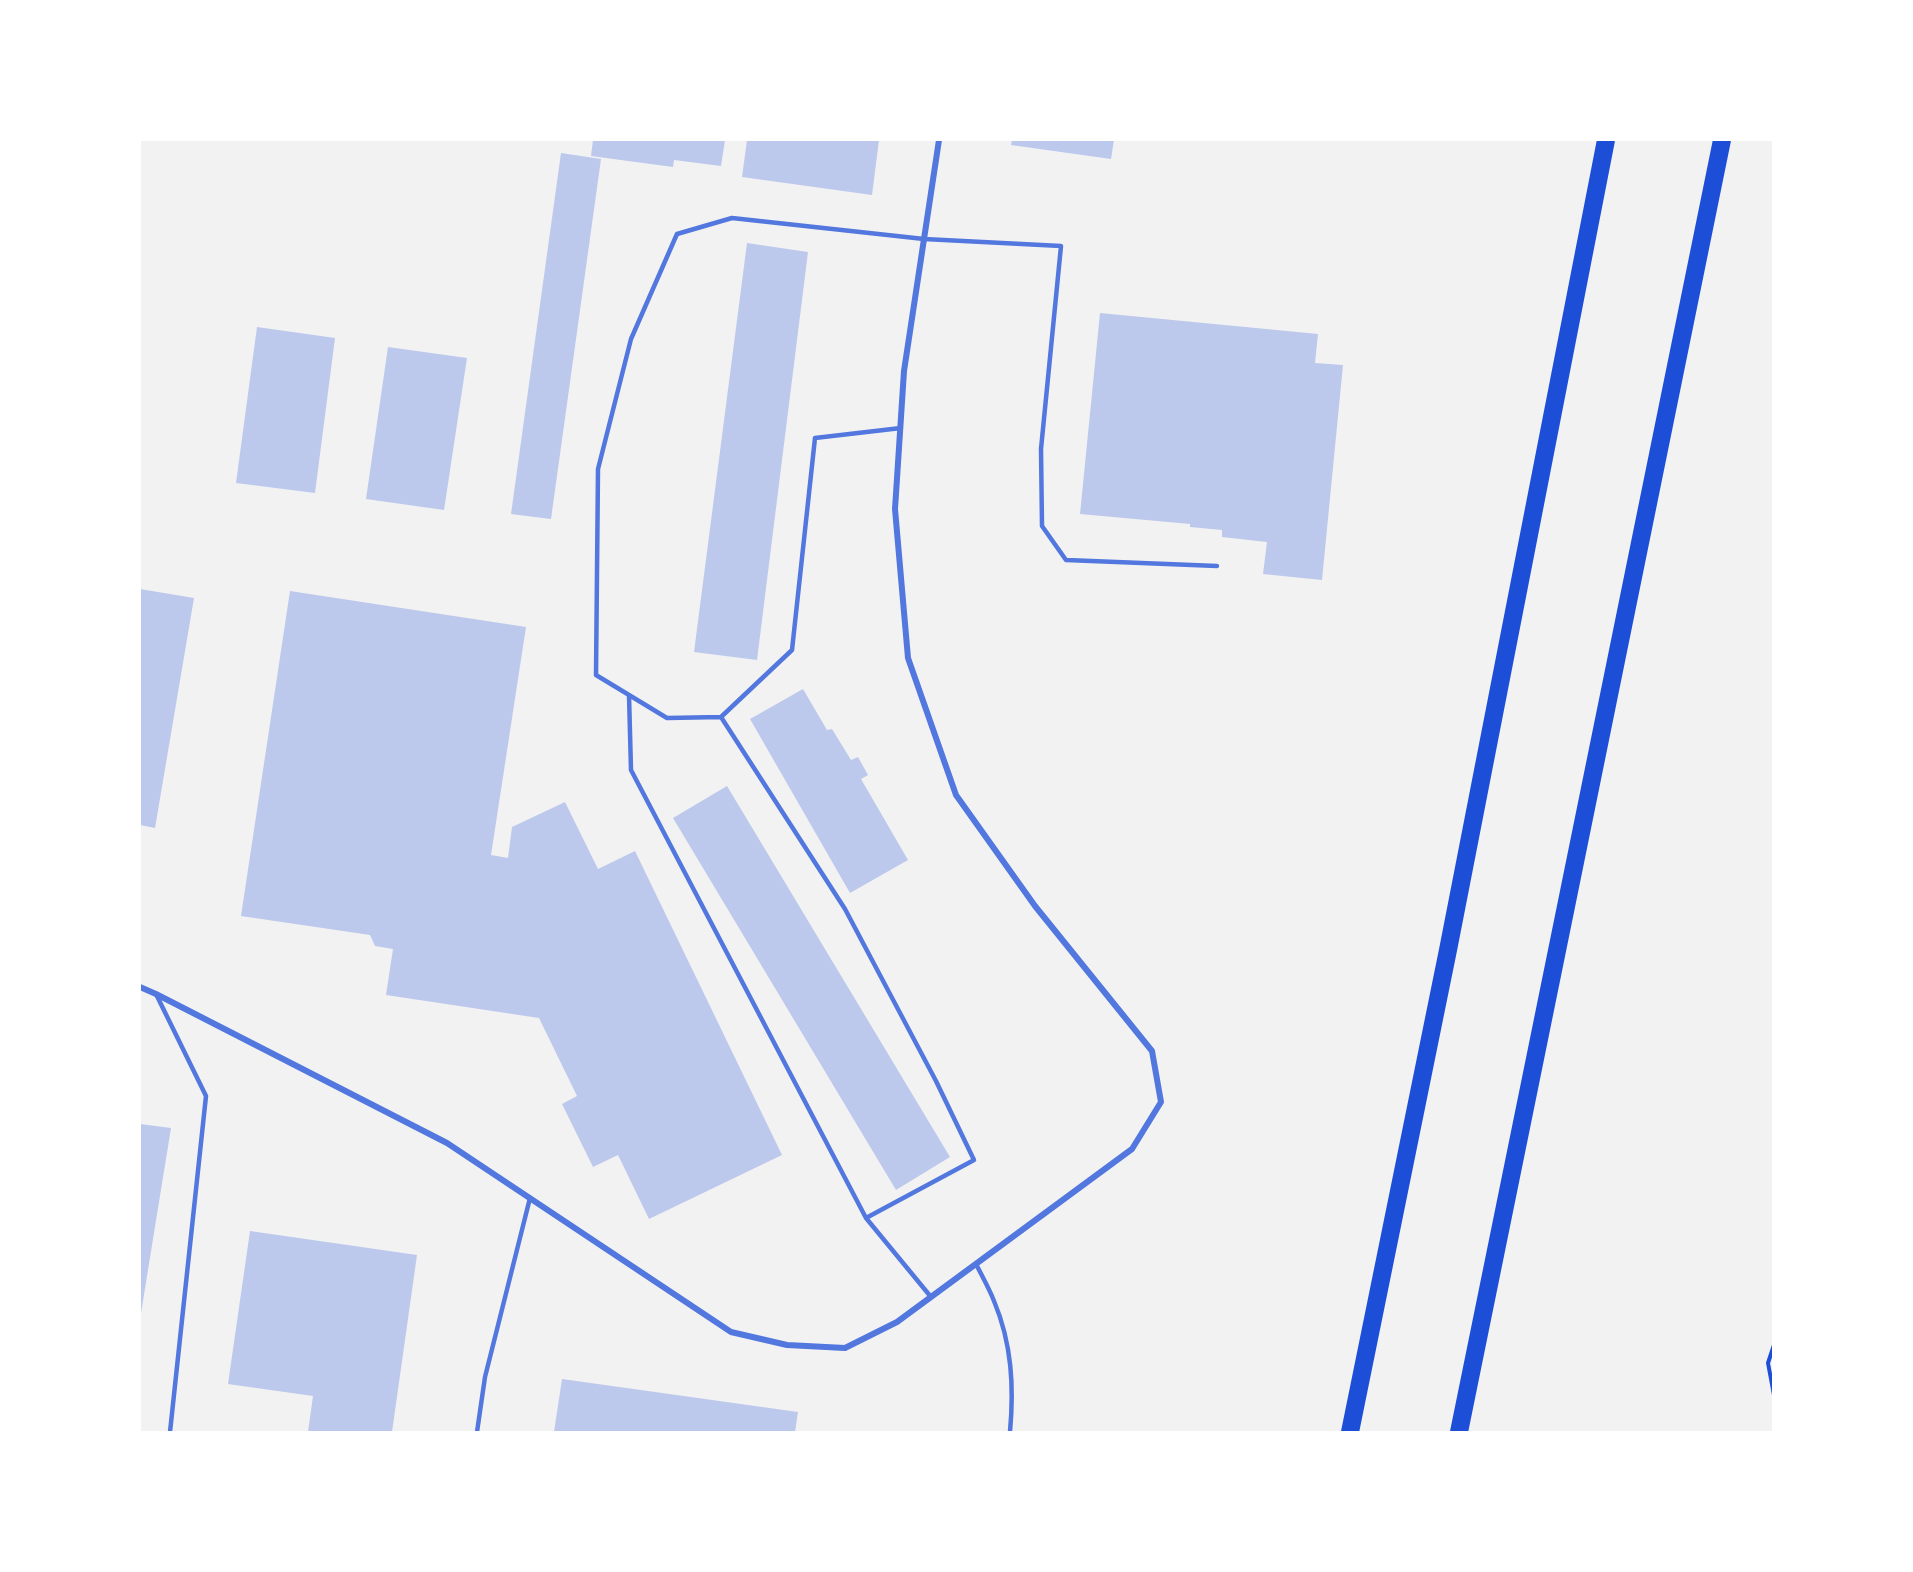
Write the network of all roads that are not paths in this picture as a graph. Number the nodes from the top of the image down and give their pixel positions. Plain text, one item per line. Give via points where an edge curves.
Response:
1 (939, 140) edge
2 (1606, 140) edge
3 (1722, 140) edge
4 (924, 239) junction
5 (901, 428) junction
6 (1217, 566) dead end
7 (629, 695) junction
8 (721, 717) junction
9 (140, 987) edge
10 (156, 994) junction
11 (530, 1198) junction
12 (866, 1218) junction
13 (976, 1264) junction
14 (931, 1296) junction
15 (170, 1432) edge
16 (477, 1432) edge
17 (1010, 1432) edge
18 (1350, 1432) edge
19 (1459, 1432) edge

1 - 4 street
2 - 18 highway
3 - 19 highway
4 - 5 street via 904,371
4 - 6 lane via 1060,246 1041,449 1042,526 1066,560
4 - 7 lane via 732,218 677,234 631,339 598,469 596,675
5 - 8 lane via 815,438 792,650
5 - 13 street via 895,510 908,658 956,795 1035,906 1152,1051 1161,1102 1132,1149
7 - 8 lane via 667,717
7 - 12 lane via 631,770
8 - 12 lane via 845,909 974,1160
9 - 10 street
10 - 11 street via 447,1143
10 - 15 lane via 206,1096
11 - 14 street via 731,1332 787,1346 845,1347 897,1322
11 - 16 lane via 485,1377
12 - 14 lane
13 - 14 street
13 - 17 lane via 1008,1344 1013,1394

